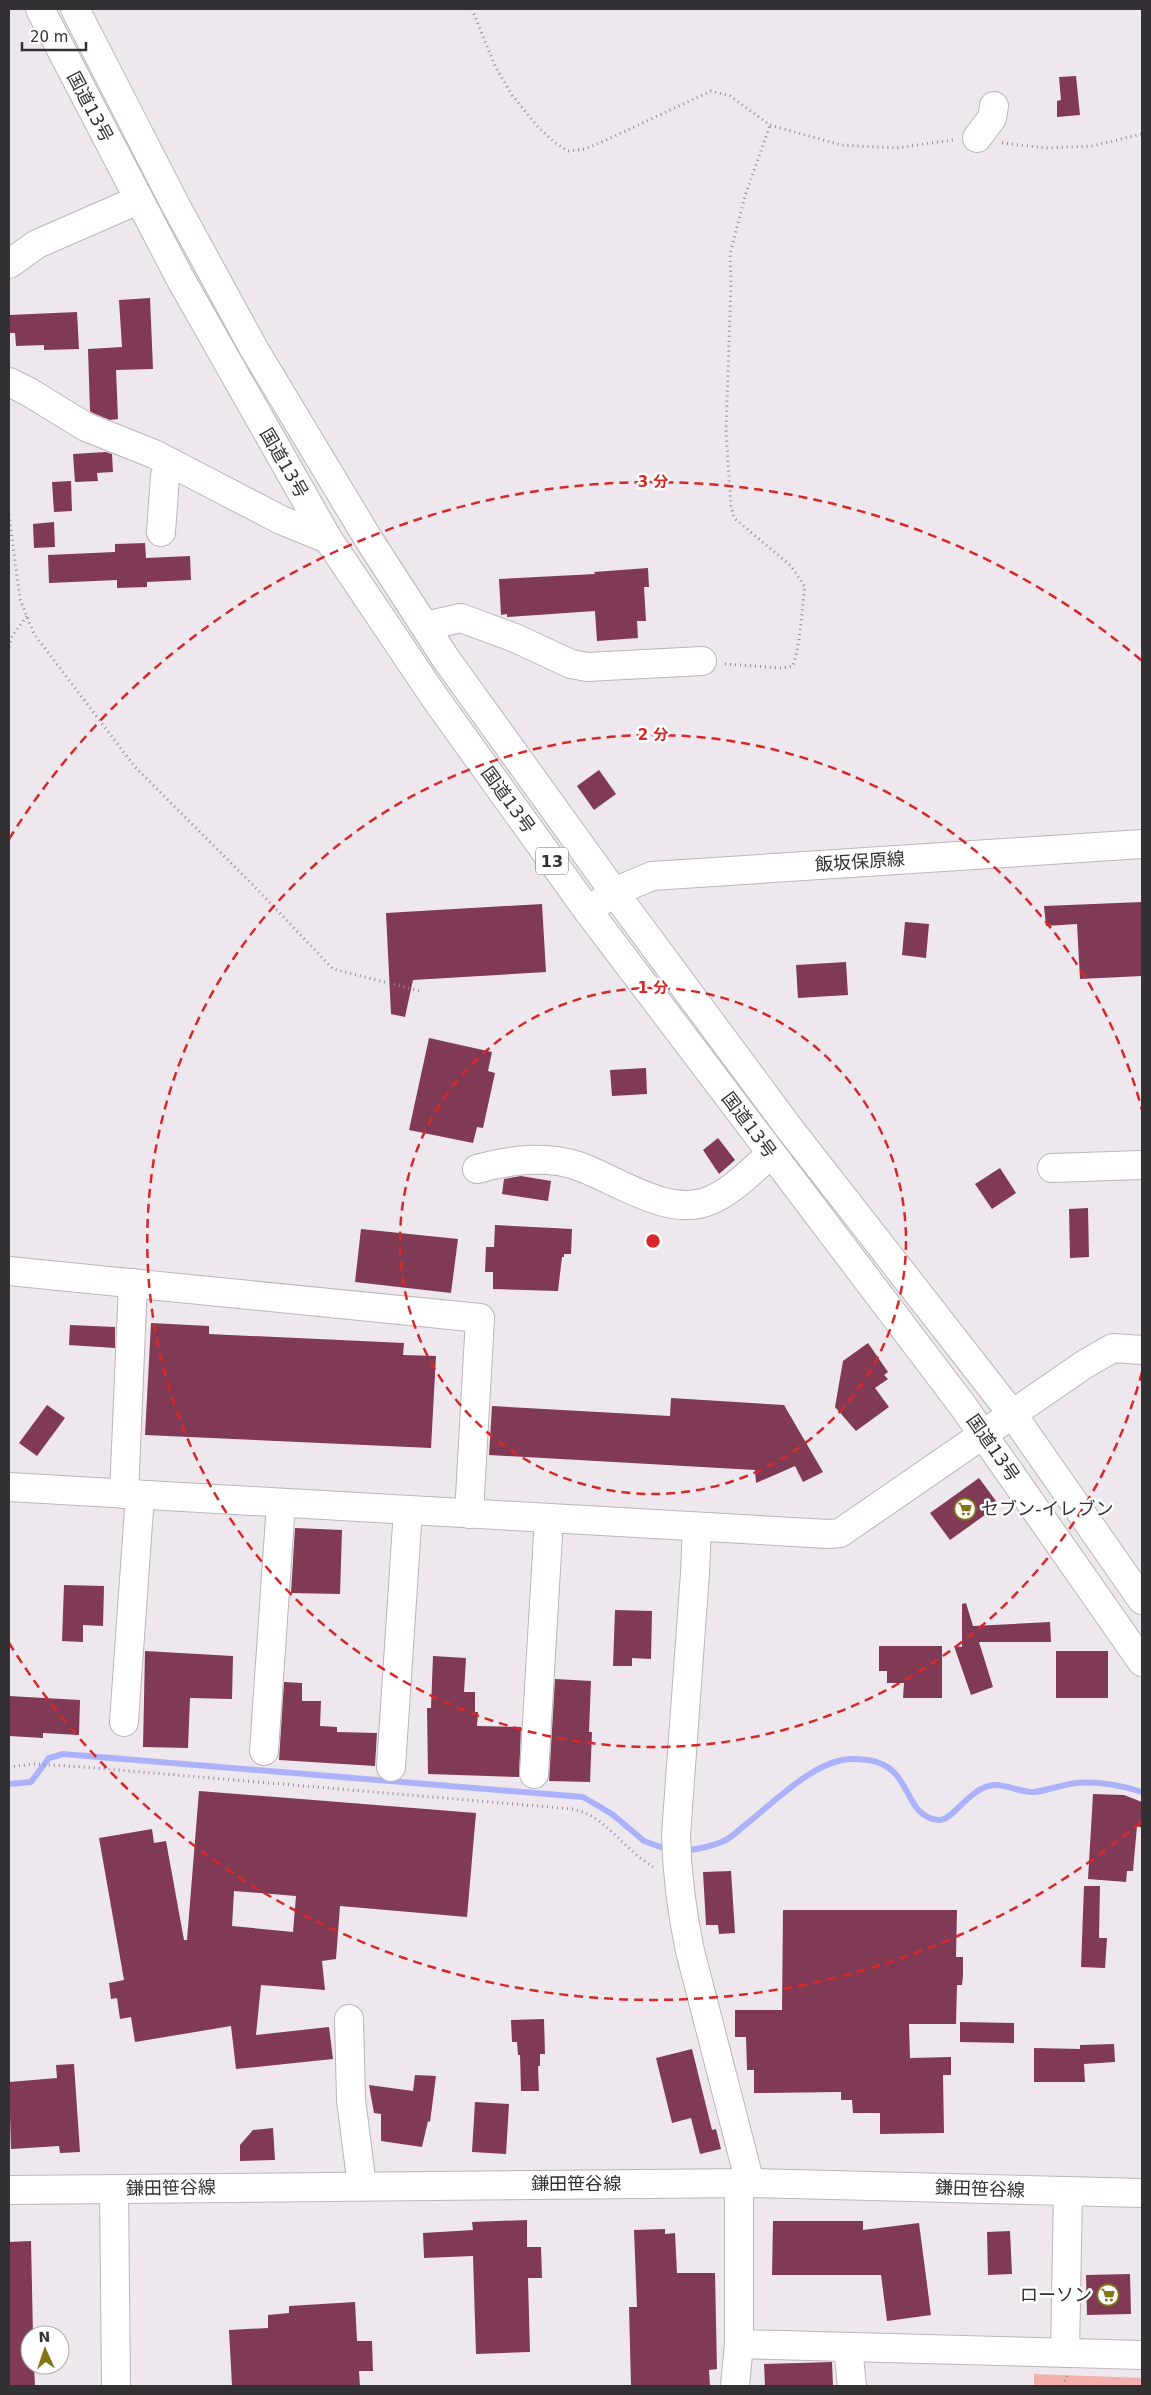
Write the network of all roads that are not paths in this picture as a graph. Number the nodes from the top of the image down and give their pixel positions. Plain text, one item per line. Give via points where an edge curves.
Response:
1 (40, 9) edge
2 (75, 9) edge
3 (994, 106) dead end
4 (977, 138) road end
5 (138, 200) junction
6 (9, 264) edge
7 (9, 382) edge
8 (172, 463) junction
9 (161, 532) dead end
10 (328, 539) junction
11 (425, 626) junction
12 (702, 661) road end
13 (1142, 844) edge
14 (614, 892) junction
15 (588, 911) junction
16 (771, 1154) junction
17 (1142, 1165) edge
18 (1052, 1168) dead end
19 (477, 1169) dead end
20 (9, 1270) edge
21 (133, 1283) junction
22 (1142, 1334) edge
23 (1113, 1348) junction
24 (1142, 1350) edge
25 (1013, 1415) junction
26 (982, 1433) junction
27 (9, 1487) edge
28 (132, 1495) junction
29 (281, 1503) junction
30 (408, 1510) junction
31 (470, 1514) junction
32 (549, 1518) junction
33 (697, 1527) junction
34 (1142, 1600) edge
35 (1142, 1662) edge
36 (124, 1722) dead end
37 (264, 1751) dead end
38 (391, 1767) dead end
39 (534, 1774) dead end
40 (349, 2019) dead end
41 (745, 2183) junction
42 (362, 2186) junction
43 (114, 2189) junction
44 (9, 2190) edge
45 (1068, 2192) junction
46 (1142, 2194) edge
47 (739, 2344) junction
48 (848, 2348) junction
49 (1065, 2353) junction
50 (1142, 2355) edge
51 (116, 2386) edge
52 (735, 2386) edge
53 (852, 2386) edge

1 - 5 main road, 国道13号 / 13
2 - 11 main road, 国道13号 / 13 via 254,349 368,540
3 - 4 main road via 992,118
5 - 6 main road via 37,244
5 - 10 main road, 国道13号 / 13
7 - 8 main road via 86,427
8 - 9 main road via 166,476
8 - 10 main road via 281,520
10 - 15 main road, 国道13号 / 13 via 435,698
11 - 12 main road via 461,618 587,668
11 - 14 main road, 国道13号 / 13
13 - 14 main road, 飯坂保原線 via 652,876
14 - 15 main road, 飯坂保原線
14 - 25 main road, 国道13号 / 13 via 789,1128
15 - 16 main road, 国道13号 / 13
16 - 19 main road via 727,1192 709,1201 678,1206 577,1165 547,1160 500,1162
16 - 26 main road, 国道13号 / 13
17 - 18 main road
20 - 21 main road
21 - 28 main road
21 - 31 main road via 480,1318
22 - 23 main road
23 - 24 main road
23 - 25 main road via 1065,1377
25 - 26 main road
25 - 34 main road, 国道13号 / 13
26 - 33 main road via 840,1533
26 - 35 main road, 国道13号 / 13
27 - 28 main road
28 - 29 main road
28 - 36 main road
29 - 30 main road
29 - 37 main road
30 - 31 main road
30 - 38 main road
31 - 32 main road
32 - 33 main road
32 - 39 main road
33 - 41 main road via 676,1835 678,1875 682,1915
40 - 42 main road via 351,2100
41 - 42 main road, 鎌田笹谷線
41 - 45 main road, 鎌田笹谷線
41 - 47 main road
42 - 43 main road, 鎌田笹谷線
43 - 44 main road, 鎌田笹谷線
43 - 51 main road
45 - 46 main road, 鎌田笹谷線
45 - 49 main road
47 - 48 main road
47 - 52 main road
48 - 49 main road
48 - 53 main road
49 - 50 main road

